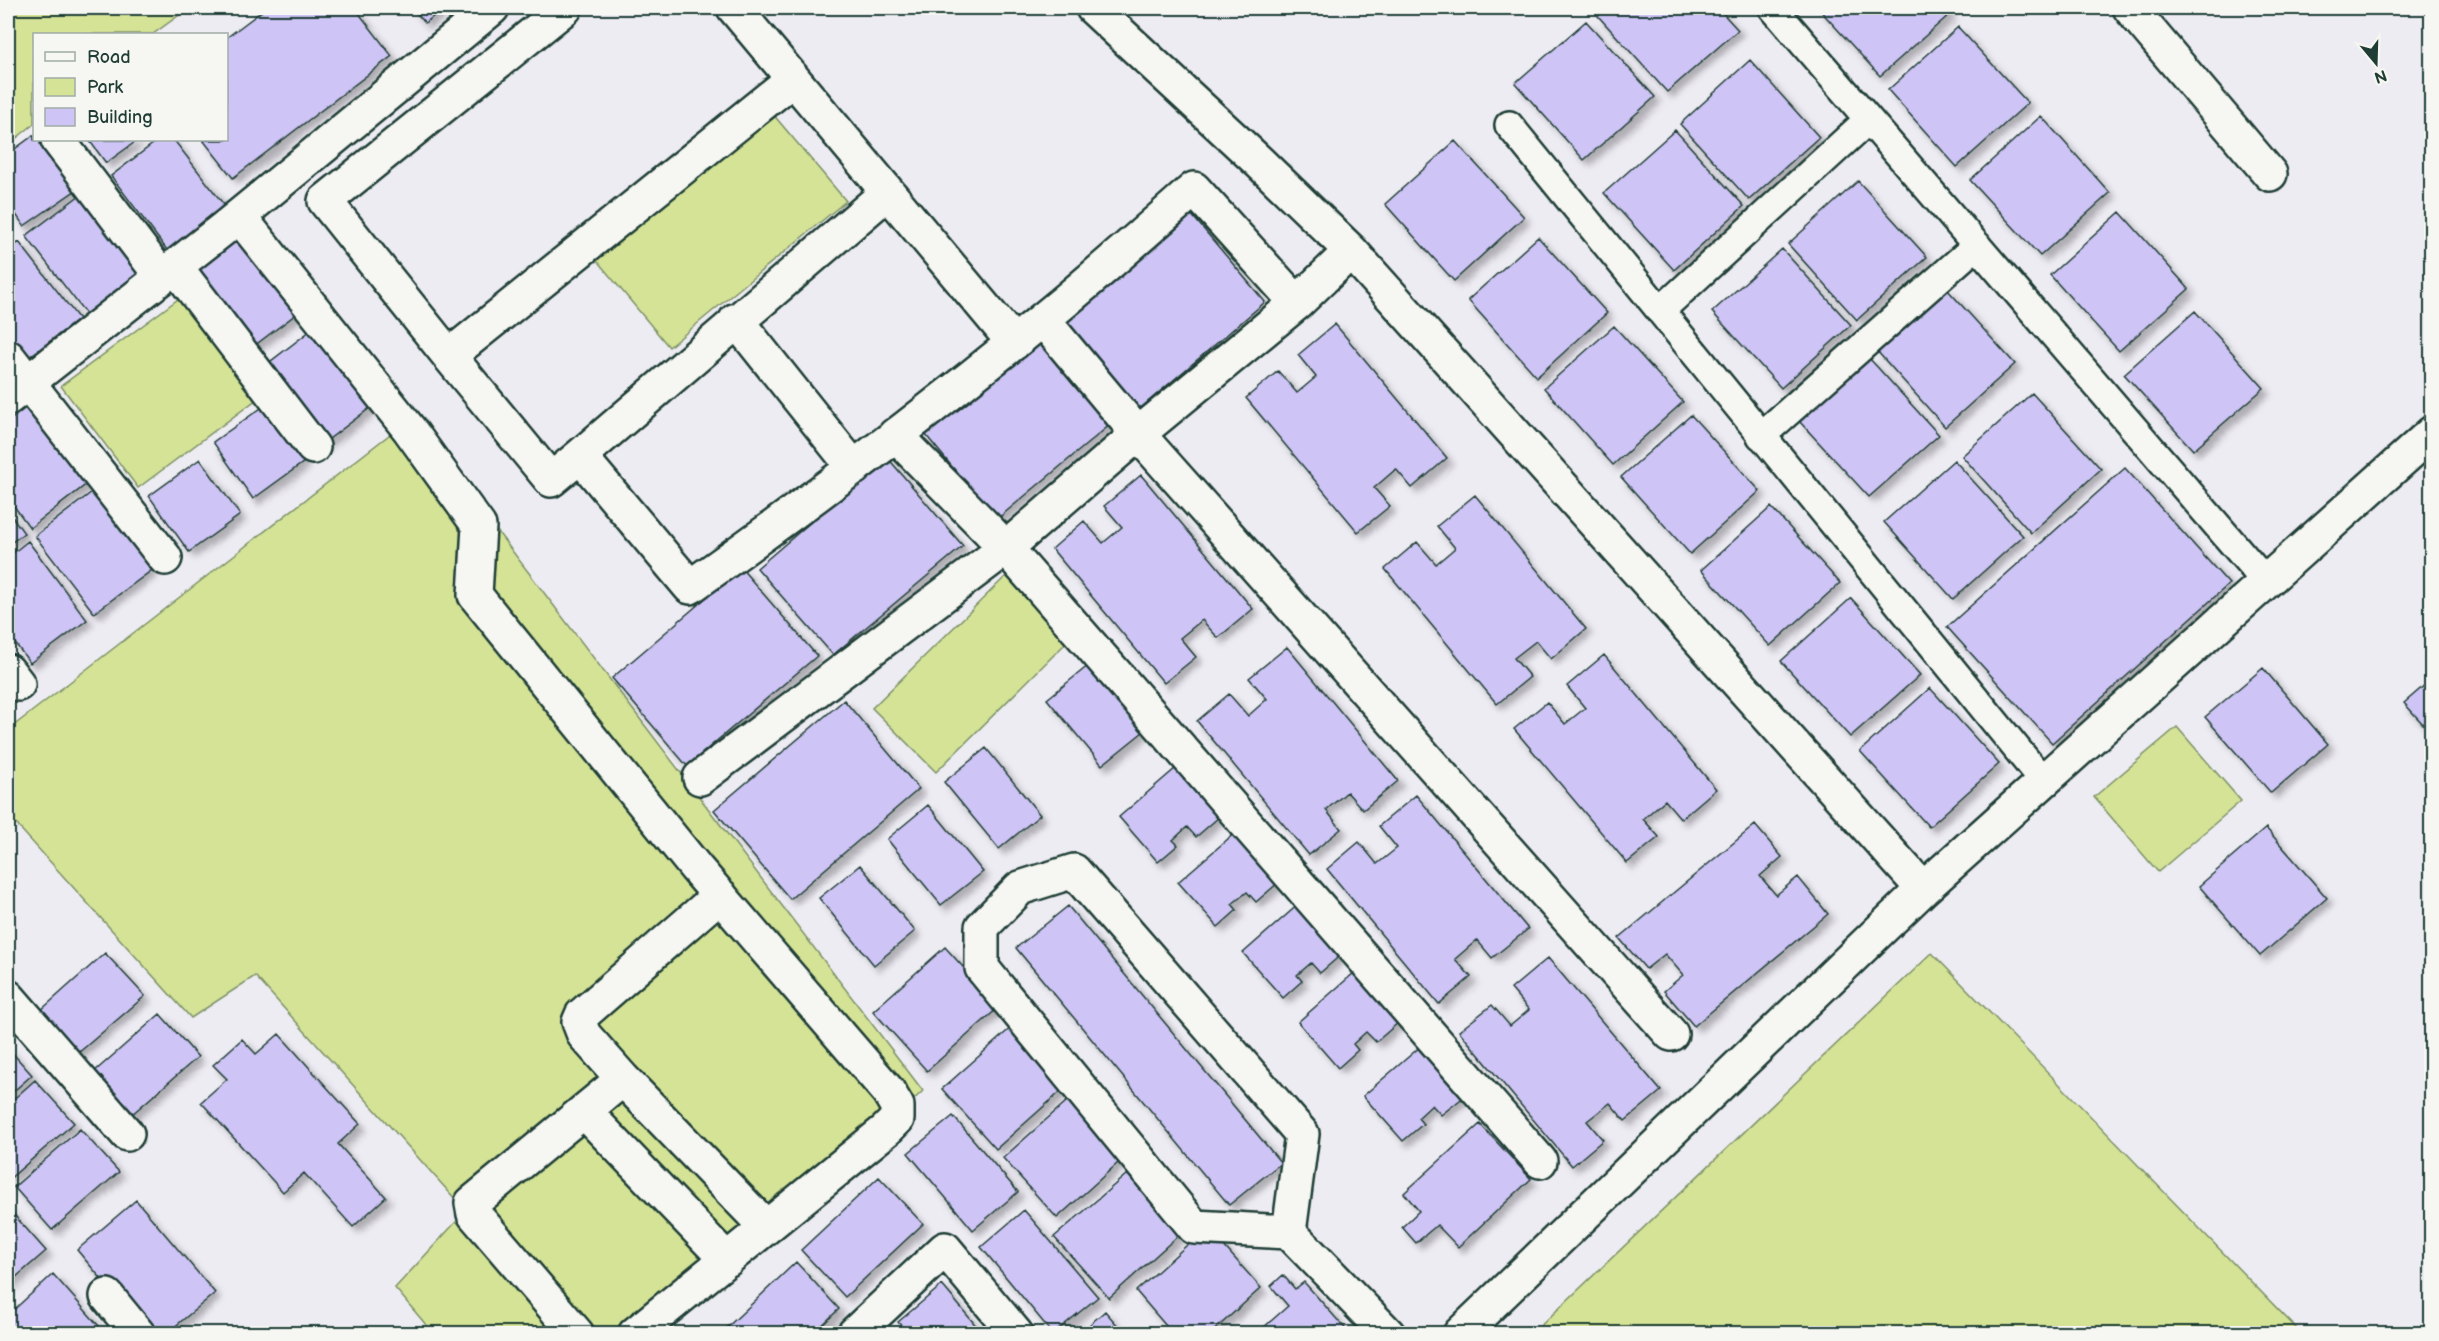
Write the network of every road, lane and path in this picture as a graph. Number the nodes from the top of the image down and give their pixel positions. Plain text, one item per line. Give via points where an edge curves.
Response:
1 (492, 8) edge
2 (566, 8) edge
3 (734, 8) edge
4 (1093, 8) edge
5 (1773, 8) edge
6 (2130, 8) edge
7 (793, 79) junction
8 (1868, 120) junction
9 (1509, 125) dead end
10 (59, 141) edge
11 (2270, 174) dead end
12 (888, 192) junction
13 (238, 216) junction
14 (1977, 246) junction
15 (1351, 251) junction
16 (169, 271) junction
17 (1297, 303) junction
18 (1660, 311) junction
19 (736, 320) junction
20 (1043, 320) junction
21 (1014, 343) junction
22 (449, 356) junction
23 (8, 357) edge
24 (17, 390) edge
25 (2432, 433) edge
26 (1138, 434) junction
27 (895, 435) junction
28 (1761, 436) junction
29 (313, 447) dead end
30 (580, 456) junction
31 (854, 468) junction
32 (1006, 548) junction
33 (165, 558) dead end
34 (2265, 581) junction
35 (700, 778) dead end
36 (2043, 781) junction
37 (1923, 889) junction
38 (720, 895) junction
39 (8, 998) edge
40 (1671, 1034) dead end
41 (623, 1079) junction
42 (584, 1111) junction
43 (127, 1134) dead end
44 (680, 1137) junction
45 (1540, 1161) dead end
46 (642, 1171) junction
47 (739, 1198) junction
48 (766, 1227) junction
49 (700, 1232) junction
50 (1289, 1232) junction
51 (727, 1260) junction
52 (107, 1296) dead end
53 (138, 1334) edge
54 (578, 1334) edge
55 (635, 1334) edge
56 (854, 1334) edge
57 (1016, 1334) edge
58 (1388, 1334) edge
59 (1460, 1334) edge

1 - 13 street
2 - 22 street via 325,201
3 - 7 street
4 - 15 street
5 - 8 lane
6 - 11 street
7 - 12 street
7 - 22 street
8 - 14 lane
8 - 18 lane
9 - 18 lane
10 - 16 street
12 - 19 street
12 - 21 street
13 - 16 street
13 - 38 street via 410,429 479,526 475,595
14 - 28 lane
14 - 34 lane
15 - 17 street
15 - 37 street
16 - 24 street
16 - 29 street
17 - 20 street via 1194,189
17 - 26 street
18 - 28 lane
19 - 30 street
19 - 31 street
20 - 21 street
20 - 26 street
21 - 27 street
22 - 30 street via 551,480
23 - 24 street
24 - 33 street
25 - 34 street
26 - 32 street
26 - 40 street
27 - 31 street
27 - 32 street
28 - 36 lane
30 - 31 street via 690,587
32 - 35 street
32 - 45 street
34 - 36 street
36 - 37 street
37 - 59 street
38 - 41 street via 582,1016 579,1022 584,1035
38 - 48 street via 897,1106 897,1119 886,1130
39 - 43 street
41 - 42 street
41 - 44 street
42 - 46 street
42 - 54 street via 472,1203 474,1214
44 - 46 street
44 - 47 street
46 - 49 street
47 - 48 street
47 - 49 street
48 - 51 street
49 - 51 street
50 - 50 street via 1194,1227 982,968 982,927 1020,888 1074,871 1302,1134
50 - 58 street
51 - 55 street
52 - 53 street
56 - 57 street via 945,1249

